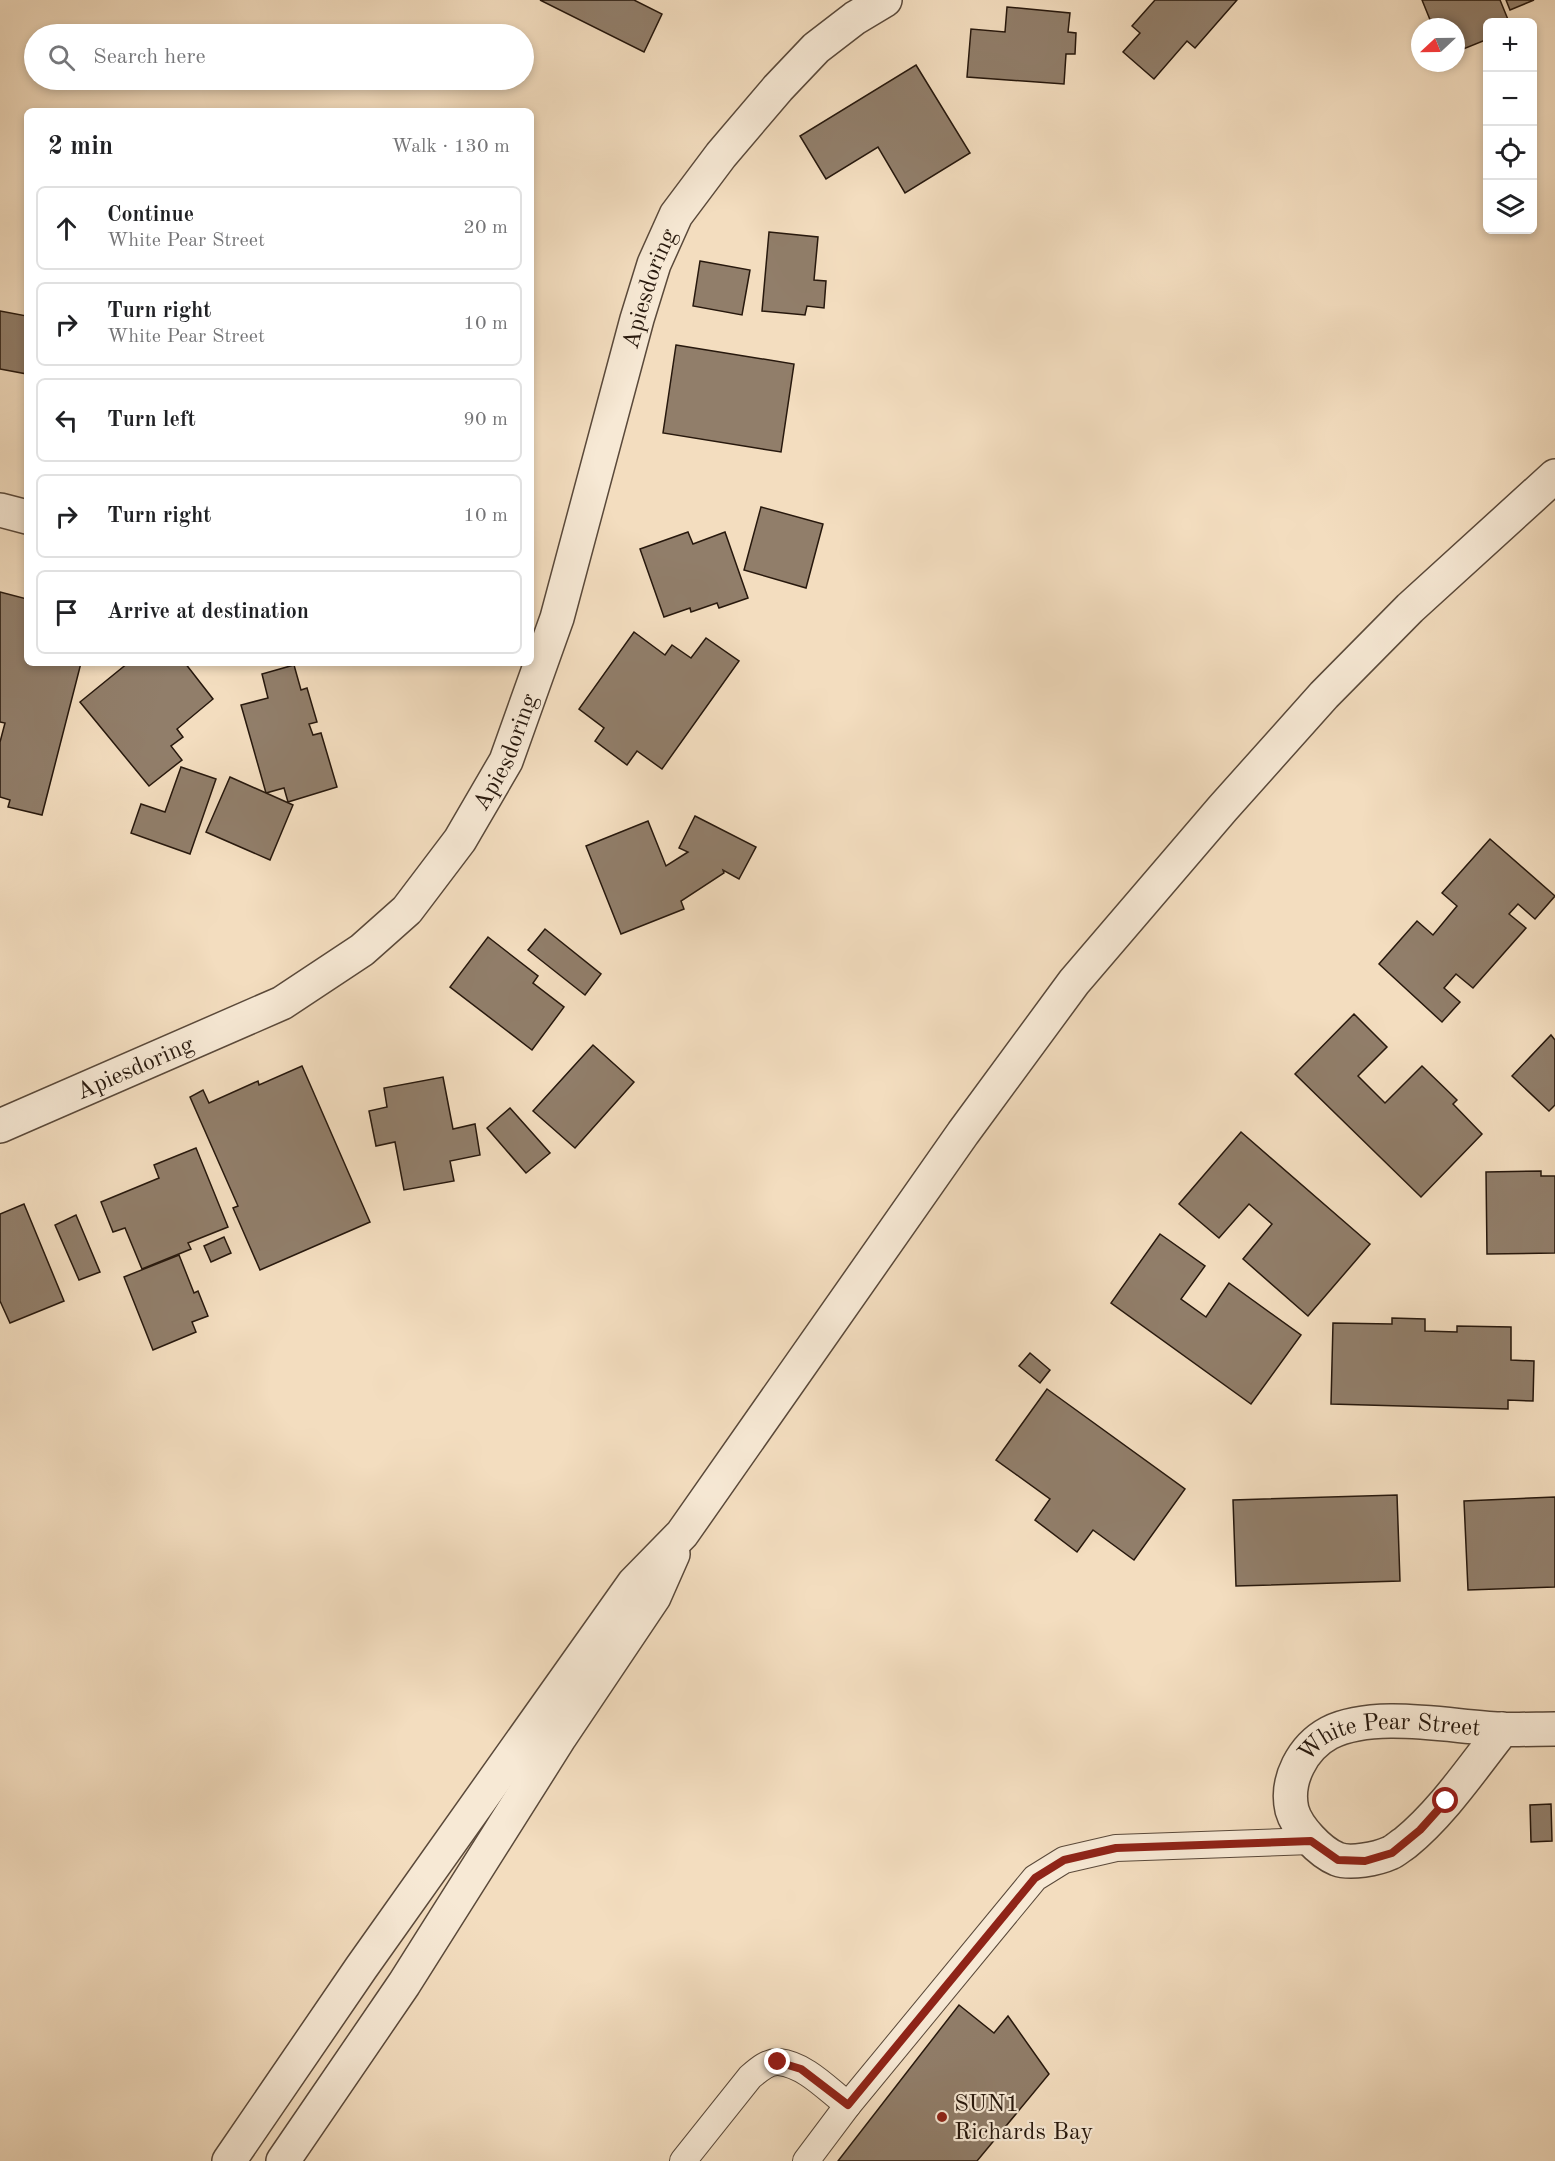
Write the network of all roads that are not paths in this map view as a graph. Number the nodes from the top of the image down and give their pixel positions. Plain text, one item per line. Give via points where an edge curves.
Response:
1 (885, 0) edge
2 (1555, 476) edge
3 (0, 510) edge
4 (24, 516) edge
5 (544, 615) edge
6 (534, 653) edge
7 (531, 666) edge
8 (0, 1126) edge
9 (682, 1534) junction
10 (1555, 1729) edge
11 (1503, 1730) junction
12 (1311, 1841) junction
13 (848, 2105) junction
14 (305, 2129) junction
15 (229, 2161) edge
16 (283, 2161) edge
17 (295, 2161) edge
18 (683, 2161) edge
19 (806, 2161) edge

1 - 5 street, Apiesdoring via 816,48 721,155 676,215 654,264
2 - 9 street via 1410,608 1324,695 1074,982 963,1133
3 - 4 street
5 - 6 street, Apiesdoring
7 - 8 street, Apiesdoring via 506,761 460,840 407,910 362,950 282,1004
9 - 14 street via 654,1597 404,1984
9 - 15 street via 634,1583
10 - 11 street, White Pear Street
11 - 12 street, White Pear Street via 1420,1830 1392,1853 1365,1861 1338,1860
11 - 12 street, White Pear Street via 1385,1720 1330,1733 1315,1743 1299,1763 1291,1786 1292,1811
12 - 13 lane via 1116,1848 1064,1860 1035,1878
13 - 18 lane via 801,2069 778,2062 750,2077
13 - 19 lane
14 - 16 street
14 - 17 street

